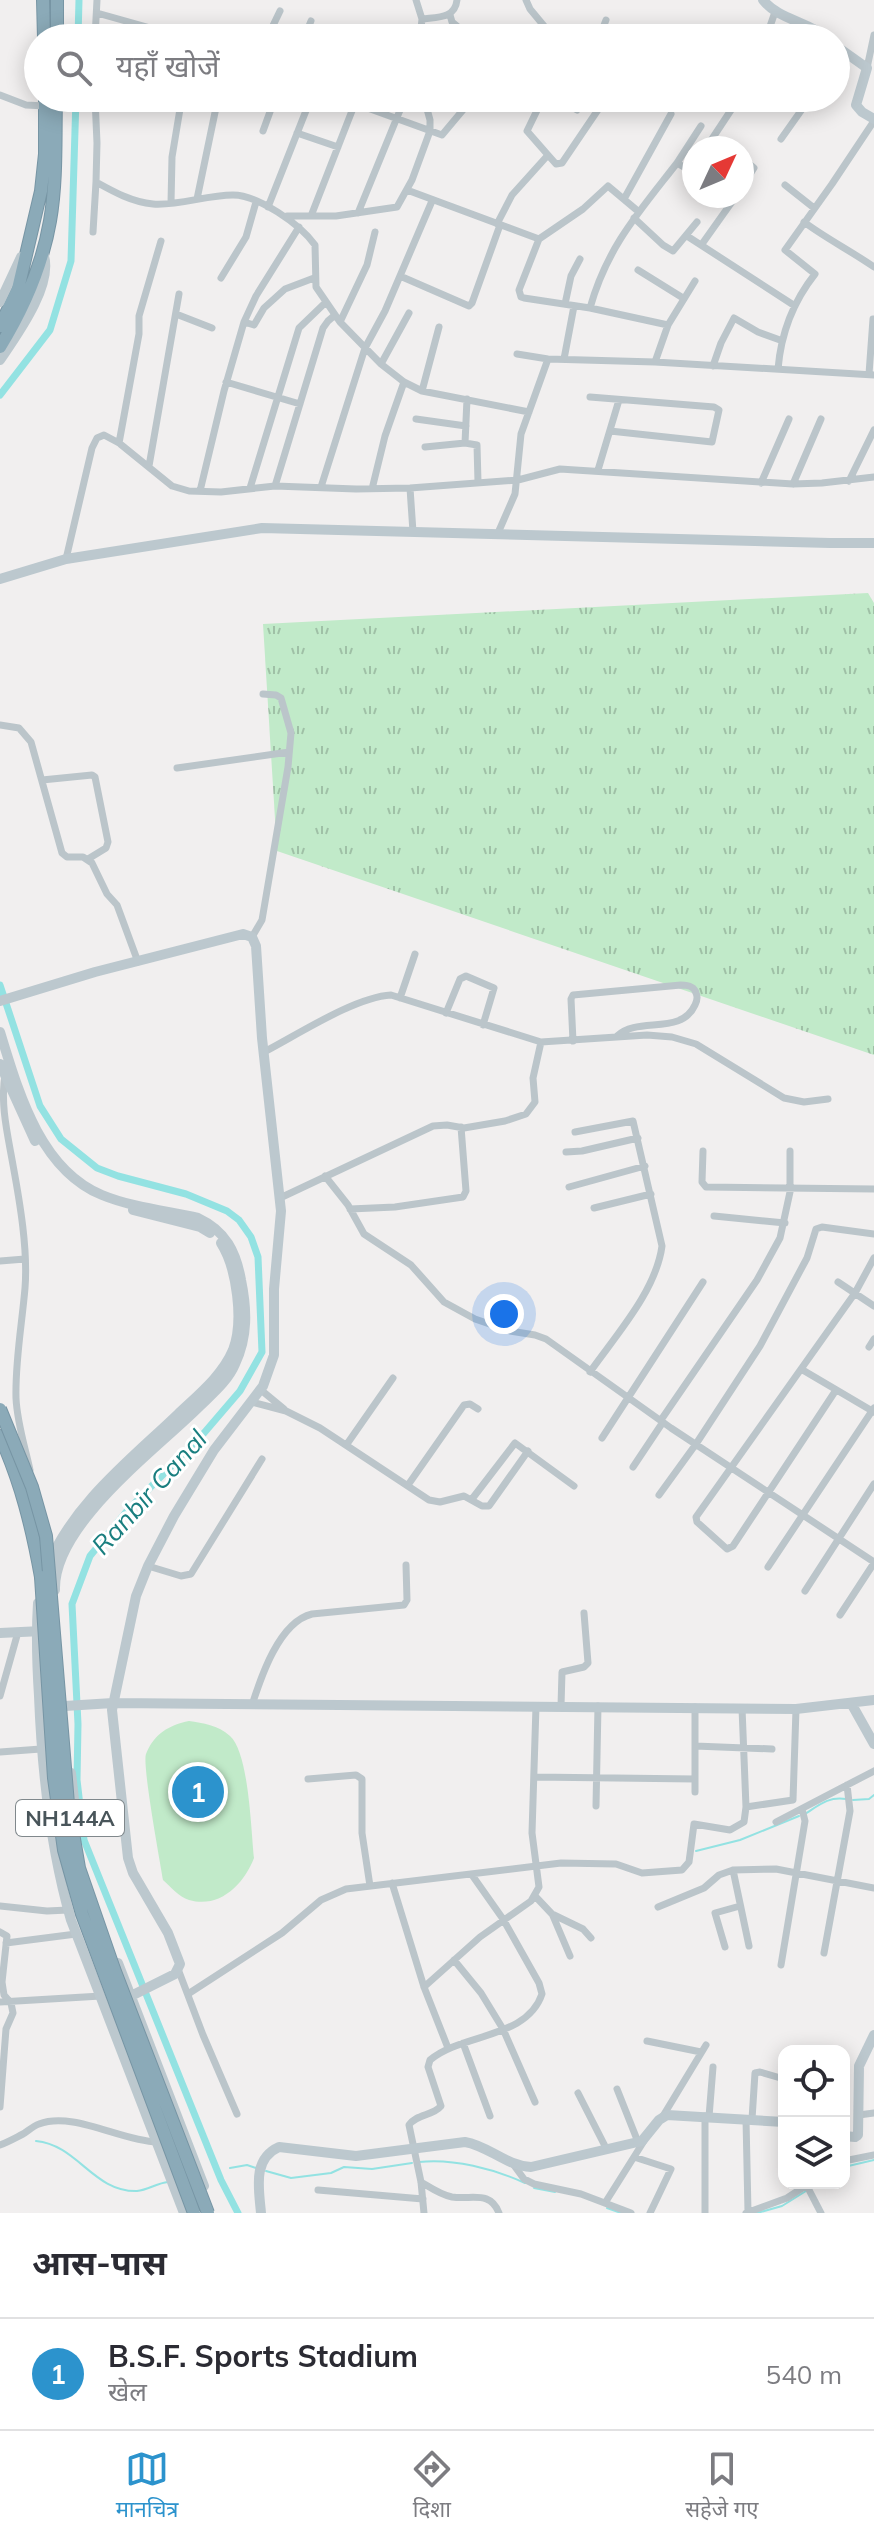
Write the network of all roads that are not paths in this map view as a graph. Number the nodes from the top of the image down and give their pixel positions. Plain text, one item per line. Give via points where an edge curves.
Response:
1 (43, 0) edge
2 (57, 0) edge
3 (97, 0) edge
4 (416, 0) edge
5 (457, 0) edge
6 (526, 0) edge
7 (763, 0) edge
8 (280, 11) dead end
9 (775, 12) junction
10 (97, 13) junction
11 (450, 15) junction
12 (422, 19) junction
13 (606, 20) dead end
14 (311, 21) dead end
15 (44, 24) edge
16 (57, 24) edge
17 (96, 24) edge
18 (136, 24) edge
19 (274, 24) edge
20 (310, 24) edge
21 (421, 24) edge
22 (454, 24) edge
23 (542, 24) edge
24 (604, 24) edge
25 (771, 24) edge
26 (807, 24) edge
27 (874, 35) edge
28 (850, 57) edge
29 (870, 64) edge
30 (0, 95) edge
31 (24, 104) edge
32 (47, 112) edge
33 (49, 112) edge
34 (96, 112) edge
35 (180, 112) edge
36 (215, 112) edge
37 (270, 112) edge
38 (305, 112) edge
39 (352, 112) edge
40 (380, 112) edge
41 (398, 112) edge
42 (428, 112) edge
43 (462, 112) edge
44 (536, 112) edge
45 (597, 112) edge
46 (730, 112) edge
47 (800, 112) edge
48 (671, 114) dead end
49 (395, 119) junction
50 (874, 120) edge
51 (701, 126) dead end
52 (263, 131) dead end
53 (430, 131) junction
54 (297, 133) junction
55 (714, 136) edge
56 (781, 139) dead end
57 (338, 147) junction
58 (548, 155) junction
59 (677, 163) junction
60 (682, 165) edge
61 (96, 182) junction
62 (785, 185) dead end
63 (407, 190) junction
64 (197, 199) junction
65 (624, 199) junction
66 (432, 201) junction
67 (256, 202) junction
68 (171, 203) junction
69 (268, 207) junction
70 (726, 208) edge
71 (814, 208) junction
72 (358, 213) junction
73 (636, 215) junction
74 (287, 216) junction
75 (311, 216) junction
76 (697, 222) dead end
77 (804, 222) junction
78 (499, 224) junction
79 (299, 227) junction
80 (32, 231) junction
81 (93, 232) dead end
82 (375, 232) dead end
83 (687, 236) junction
84 (539, 239) junction
85 (161, 241) dead end
86 (702, 244) junction
87 (43, 253) junction
88 (580, 259) dead end
89 (874, 267) edge
90 (638, 270) dead end
91 (400, 276) junction
92 (221, 278) dead end
93 (314, 278) junction
94 (695, 281) dead end
95 (179, 294) dead end
96 (683, 298) junction
97 (0, 302) edge
98 (326, 302) junction
99 (570, 305) junction
100 (795, 306) junction
101 (590, 308) junction
102 (409, 313) dead end
103 (176, 314) junction
104 (338, 318) junction
105 (873, 319) edge
106 (244, 322) junction
107 (668, 325) junction
108 (0, 326) edge
109 (439, 327) dead end
110 (212, 328) dead end
111 (873, 336) edge
112 (780, 340) junction
113 (0, 347) edge
114 (365, 348) junction
115 (517, 354) dead end
116 (548, 359) junction
117 (564, 359) junction
118 (0, 360) edge
119 (655, 362) junction
120 (381, 364) junction
121 (713, 366) junction
122 (778, 369) junction
123 (871, 374) edge
124 (226, 382) junction
125 (404, 382) junction
126 (422, 391) junction
127 (276, 397) junction
128 (590, 397) dead end
129 (467, 399) junction
130 (619, 400) junction
131 (300, 404) junction
132 (529, 412) junction
133 (416, 419) dead end
134 (789, 419) dead end
135 (821, 419) dead end
136 (466, 426) junction
137 (874, 430) edge
138 (610, 431) junction
139 (119, 443) junction
140 (465, 443) junction
141 (425, 447) dead end
142 (149, 466) junction
143 (598, 470) junction
144 (874, 477) edge
145 (518, 480) junction
146 (849, 481) junction
147 (478, 482) junction
148 (761, 483) junction
149 (793, 484) junction
150 (275, 486) junction
151 (321, 487) junction
152 (250, 488) junction
153 (410, 488) junction
154 (372, 489) junction
155 (200, 491) junction
156 (413, 532) junction
157 (498, 533) junction
158 (874, 543) edge
159 (66, 559) junction
160 (0, 579) edge
161 (263, 694) dead end
162 (0, 725) edge
163 (289, 752) junction
164 (177, 768) dead end
165 (42, 780) junction
166 (88, 859) junction
167 (252, 937) junction
168 (415, 954) dead end
169 (138, 962) junction
170 (400, 998) junction
171 (1, 1001) edge
172 (446, 1013) junction
173 (483, 1025) junction
174 (0, 1032) edge
175 (617, 1036) junction
176 (573, 1041) junction
177 (541, 1042) junction
178 (264, 1052) junction
179 (5, 1063) edge
180 (5, 1076) junction
181 (828, 1099) dead end
182 (461, 1127) junction
183 (575, 1132) dead end
184 (638, 1138) junction
185 (703, 1151) dead end
186 (790, 1151) dead end
187 (566, 1152) dead end
188 (645, 1166) junction
189 (325, 1176) junction
190 (569, 1187) dead end
191 (874, 1189) edge
192 (790, 1190) junction
193 (651, 1194) junction
194 (280, 1198) junction
195 (594, 1208) dead end
196 (350, 1209) junction
197 (714, 1216) dead end
198 (785, 1223) junction
199 (874, 1234) edge
200 (874, 1258) edge
201 (25, 1259) junction
202 (0, 1261) edge
203 (703, 1282) dead end
204 (838, 1282) dead end
205 (855, 1293) junction
206 (874, 1306) edge
207 (874, 1339) edge
208 (869, 1347) dead end
209 (801, 1369) junction
210 (590, 1372) junction
211 (393, 1378) dead end
212 (261, 1390) junction
213 (836, 1390) junction
214 (627, 1398) junction
215 (252, 1402) junction
216 (0, 1409) edge
217 (478, 1409) dead end
218 (873, 1410) edge
219 (286, 1411) junction
220 (662, 1421) junction
221 (0, 1436) edge
222 (602, 1438) dead end
223 (347, 1444) junction
224 (696, 1444) junction
225 (528, 1451) junction
226 (262, 1459) dead end
227 (633, 1467) dead end
228 (732, 1467) junction
229 (874, 1484) edge
230 (408, 1485) junction
231 (574, 1486) dead end
232 (768, 1491) junction
233 (659, 1495) dead end
234 (472, 1499) junction
235 (804, 1515) junction
236 (839, 1539) junction
237 (51, 1559) junction
238 (874, 1562) edge
239 (406, 1565) dead end
240 (148, 1566) junction
241 (768, 1567) dead end
242 (55, 1587) junction
243 (805, 1591) dead end
244 (584, 1613) dead end
245 (840, 1615) dead end
246 (36, 1631) junction
247 (18, 1632) junction
248 (59, 1632) junction
249 (0, 1633) edge
250 (0, 1696) edge
251 (874, 1700) edge
252 (113, 1703) junction
253 (851, 1703) junction
254 (252, 1705) junction
255 (67, 1706) junction
256 (536, 1706) junction
257 (561, 1706) junction
258 (598, 1706) junction
259 (695, 1707) junction
260 (742, 1708) junction
261 (796, 1709) junction
262 (874, 1744) edge
263 (695, 1746) junction
264 (744, 1748) junction
265 (41, 1749) junction
266 (772, 1749) dead end
267 (0, 1752) edge
268 (874, 1771) edge
269 (534, 1777) junction
270 (308, 1779) dead end
271 (597, 1779) junction
272 (695, 1779) junction
273 (847, 1785) junction
274 (695, 1792) dead end
275 (596, 1806) dead end
276 (746, 1807) junction
277 (803, 1812) junction
278 (776, 1822) dead end
279 (536, 1865) junction
280 (733, 1870) junction
281 (796, 1873) junction
282 (472, 1875) junction
283 (837, 1880) junction
284 (392, 1883) junction
285 (370, 1886) junction
286 (874, 1888) edge
287 (535, 1896) junction
288 (0, 1906) edge
289 (740, 1906) junction
290 (658, 1907) dead end
291 (68, 1910) junction
292 (552, 1914) junction
293 (503, 1919) junction
294 (0, 1932) edge
295 (76, 1934) junction
296 (591, 1938) dead end
297 (4, 1946) edge
298 (749, 1946) dead end
299 (725, 1947) dead end
300 (824, 1953) dead end
301 (570, 1956) dead end
302 (454, 1960) junction
303 (781, 1965) dead end
304 (178, 1969) junction
305 (424, 1987) junction
306 (133, 1992) junction
307 (188, 1994) junction
308 (101, 1996) junction
309 (0, 2002) edge
310 (11, 2003) junction
311 (503, 2029) junction
312 (873, 2040) edge
313 (647, 2041) dead end
314 (463, 2043) junction
315 (448, 2048) junction
316 (713, 2067) dead end
317 (778, 2077) edge
318 (617, 2089) dead end
319 (578, 2093) dead end
320 (535, 2102) dead end
321 (0, 2107) edge
322 (874, 2113) edge
323 (237, 2114) dead end
324 (859, 2115) junction
325 (490, 2116) dead end
326 (663, 2116) junction
327 (707, 2116) junction
328 (749, 2119) junction
329 (778, 2121) edge
330 (858, 2135) junction
331 (850, 2137) edge
332 (642, 2140) junction
333 (157, 2142) junction
334 (0, 2145) edge
335 (607, 2150) junction
336 (414, 2151) junction
337 (874, 2155) edge
338 (859, 2156) junction
339 (634, 2157) junction
340 (850, 2159) edge
341 (513, 2164) junction
342 (421, 2182) junction
343 (794, 2189) edge
344 (805, 2189) edge
345 (810, 2189) edge
346 (318, 2190) dead end
347 (795, 2194) junction
348 (423, 2199) junction
349 (605, 2203) junction
350 (761, 2210) edge
351 (747, 2212) edge
352 (184, 2213) edge
353 (194, 2213) edge
354 (211, 2213) edge
355 (261, 2213) edge
356 (424, 2213) edge
357 (499, 2213) edge
358 (631, 2213) edge
359 (650, 2213) edge
360 (705, 2213) edge
361 (821, 2213) edge

1 - 15 highway
2 - 16 highway
3 - 10 street
4 - 12 street
5 - 11 street
6 - 23 street
7 - 9 street
8 - 19 street
9 - 25 street
9 - 26 street
10 - 17 street
10 - 18 street
11 - 12 street
11 - 22 street
12 - 21 street
13 - 24 street
14 - 20 street
27 - 29 street
28 - 29 street
29 - 50 street via 856,105
30 - 31 street
32 - 80 highway via 44,174
33 - 87 highway via 53,197
34 - 61 street
35 - 68 street
36 - 64 street
37 - 52 street
38 - 54 street
39 - 57 street
40 - 49 street
41 - 49 street
42 - 53 street
43 - 53 street via 444,134
44 - 58 street via 527,131
45 - 58 street via 562,163
46 - 55 street
47 - 56 street
48 - 65 street
49 - 53 street
49 - 72 street
50 - 71 street
51 - 59 street
53 - 63 street
54 - 57 street
54 - 69 street
57 - 75 street
58 - 78 street via 512,195
59 - 60 street
59 - 73 street
61 - 68 street via 141,202
61 - 81 street
62 - 71 street
63 - 66 street
63 - 72 street via 395,208
64 - 67 street via 234,195
64 - 68 street
65 - 73 street
65 - 84 street via 608,186
66 - 78 street
66 - 91 street
67 - 69 street
67 - 92 street via 246,237
69 - 74 street
70 - 86 street
71 - 77 street
72 - 75 street
73 - 83 street via 671,251
73 - 101 street via 610,254
74 - 75 street
74 - 79 street
76 - 83 street
77 - 89 street
77 - 100 street via 784,252 815,274
78 - 84 street
78 - 91 street via 470,305
79 - 93 street via 315,245
79 - 106 street
80 - 97 street
80 - 108 highway via 18,289
82 - 104 street via 367,265
83 - 86 street
84 - 99 street via 519,294
85 - 139 street via 139,316
86 - 100 street
87 - 113 highway via 29,295
87 - 118 street via 47,262 41,286
88 - 99 street via 571,276
90 - 96 street
91 - 114 street
93 - 98 street
93 - 106 street via 285,289 255,324
94 - 96 street
95 - 103 street
96 - 107 street
98 - 104 street
98 - 127 street via 299,328
99 - 101 street
99 - 117 street
100 - 112 street
101 - 107 street
102 - 120 street
103 - 110 street
103 - 142 street
104 - 114 street
104 - 131 street via 323,328
105 - 111 street
106 - 124 street
107 - 119 street
109 - 126 street
111 - 123 street
112 - 121 street via 735,318
112 - 122 street
114 - 120 street
114 - 151 street
115 - 116 street
116 - 117 street
116 - 132 street
117 - 119 street
119 - 121 street
120 - 125 street
121 - 122 street
122 - 123 street
124 - 127 street
124 - 155 street
125 - 126 street
125 - 154 street
126 - 129 street
127 - 131 street
127 - 152 street
128 - 130 street
129 - 132 street
129 - 136 street
130 - 138 street
130 - 138 street via 717,407 714,440
131 - 150 street
132 - 145 street via 520,442
133 - 136 street
134 - 148 street
135 - 149 street
136 - 140 street
137 - 146 street
138 - 143 street
139 - 142 street
139 - 159 street via 104,435 94,442
140 - 141 street
140 - 147 street via 477,445
142 - 155 street via 172,486
143 - 145 street via 548,470
143 - 148 street
144 - 146 street
145 - 147 street
145 - 157 street
146 - 149 street
147 - 153 street
148 - 149 street
150 - 151 street
150 - 152 street
151 - 154 street
152 - 155 street
153 - 154 street
153 - 156 street
156 - 157 street
156 - 159 street via 262,528
157 - 158 street
159 - 160 street
161 - 163 street via 278,695 284,703
162 - 165 street via 26,734
163 - 164 street
163 - 167 street via 262,920
165 - 166 street via 62,853
165 - 166 street via 95,777 108,842
166 - 169 street via 117,905
167 - 169 street via 243,934
167 - 178 street
168 - 170 street
169 - 171 street
170 - 172 street
170 - 178 street via 384,996 355,1006
172 - 173 street
172 - 173 street via 466,976 494,988
173 - 177 street
174 - 179 street
175 - 176 street
175 - 176 street via 628,1028 682,1020 694,1007 696,992 681,985 573,995
175 - 181 street via 684,1039 784,1098
176 - 177 street
177 - 182 street via 530,1111 505,1121
178 - 194 street
179 - 180 street
179 - 242 street via 41,1138 69,1173 102,1195 210,1225 234,1252 245,1302 244,1335 232,1371 91,1511 73,1535
180 - 201 street via 0,1093 3,1121
180 - 237 street via 36,1143 76,1186 111,1204 200,1227 219,1240 229,1259 237,1302 233,1350 216,1378 95,1494 70,1523
182 - 189 street via 433,1126
182 - 196 street via 463,1197
183 - 184 street via 632,1120
184 - 187 street
184 - 188 street
185 - 192 street via 706,1187
186 - 192 street
188 - 190 street
188 - 193 street
189 - 194 street
189 - 196 street
191 - 192 street
192 - 198 street
193 - 195 street
193 - 210 street via 662,1246 658,1264 647,1290
194 - 212 street via 275,1346
196 - 210 street via 364,1234 411,1265 444,1302 475,1319 539,1336
197 - 198 street
198 - 220 street via 757,1280
199 - 224 street via 816,1229 787,1298
200 - 205 street
201 - 202 street
201 - 237 street via 16,1397
203 - 214 street
204 - 205 street
205 - 206 street
205 - 209 street
207 - 208 street
209 - 213 street
209 - 228 street
210 - 214 street
211 - 223 street
212 - 215 street
212 - 219 street
213 - 218 street
213 - 232 street
214 - 220 street
214 - 222 street
215 - 219 street
215 - 240 street via 214,1450
216 - 354 highway, NH144A, bridge via 46,1536 68,1804 79,1868
217 - 230 street via 464,1405
218 - 235 street
219 - 223 street
220 - 224 street
220 - 227 street
221 - 353 highway, NH144A, bridge via 28,1510 41,1577 64,1850 82,1914
223 - 230 street
224 - 228 street
224 - 233 street
225 - 231 street
225 - 234 street via 491,1504 482,1506
225 - 234 street via 513,1443
226 - 240 street via 191,1574
228 - 232 street
228 - 232 street via 696,1519 727,1549
229 - 236 street
230 - 234 street via 436,1502 459,1495
232 - 235 street
235 - 236 street
235 - 241 street
236 - 238 street
236 - 243 street
237 - 242 street
237 - 246 street via 40,1590
238 - 245 street
239 - 254 street via 404,1605 298,1620 267,1664
240 - 252 street via 136,1596
242 - 248 street
244 - 257 street via 588,1663 562,1672
246 - 247 street
246 - 248 street
246 - 265 street
247 - 249 street
247 - 250 street
248 - 255 street
251 - 253 street
252 - 254 street
252 - 255 street
252 - 304 street via 128,1858 180,1958
253 - 261 street
253 - 262 street
254 - 256 street
255 - 306 street via 79,1842 93,1900
256 - 257 street
256 - 269 street
257 - 258 street
258 - 259 street
258 - 271 street
259 - 260 street
259 - 263 street
260 - 261 street
260 - 264 street
261 - 276 street via 793,1800
263 - 264 street
263 - 272 street
264 - 266 street
264 - 276 street
265 - 267 street
265 - 291 street via 54,1854
268 - 273 street
269 - 271 street
269 - 279 street
270 - 285 street via 362,1779 362,1833
271 - 272 street
271 - 275 street
272 - 274 street
273 - 277 street
273 - 283 street via 850,1800
276 - 279 street via 744,1822 734,1829 694,1824 688,1866 682,1870 649,1873 608,1864
277 - 278 street
277 - 281 street
279 - 282 street
279 - 287 street via 540,1881
280 - 281 street
280 - 289 street
280 - 290 street
281 - 283 street
281 - 303 street
282 - 284 street
282 - 293 street
283 - 286 street
283 - 300 street
284 - 285 street
284 - 305 street
285 - 307 street via 321,1900 282,1933
287 - 292 street
287 - 293 street
288 - 291 street
289 - 298 street
289 - 299 street via 715,1913
291 - 295 street
292 - 296 street
292 - 301 street
293 - 302 street
293 - 311 street via 542,1994 525,2018
294 - 297 street via 6,1934
295 - 297 street
295 - 308 street
297 - 310 street via 2,1982
302 - 305 street
302 - 311 street
304 - 306 street
304 - 307 street
305 - 315 street
306 - 354 street
307 - 323 street
308 - 310 street
308 - 333 street
309 - 310 street
310 - 321 street
311 - 314 street
311 - 320 street
312 - 324 street via 859,2066
313 - 326 street via 704,2048
314 - 315 street
314 - 325 street
315 - 336 street via 428,2063 441,2106 411,2122
316 - 327 street
317 - 328 street via 755,2073
318 - 332 street
319 - 335 street
322 - 324 street
324 - 330 street
326 - 327 street
326 - 332 street
327 - 328 street
327 - 360 street
328 - 329 street
328 - 351 street
330 - 331 street
330 - 338 street
332 - 335 street
332 - 339 street
333 - 334 street via 59,2122 37,2124
333 - 352 street
335 - 341 street via 540,2166
336 - 341 street via 465,2142
336 - 342 street
336 - 355 street via 356,2156 279,2147 261,2166
337 - 338 street
338 - 340 street
339 - 349 street
339 - 359 street via 671,2169
341 - 349 street via 529,2182
342 - 348 street
342 - 357 street via 449,2197 489,2199
343 - 347 street
344 - 347 street
345 - 361 street
346 - 348 street
347 - 350 street
348 - 356 street
349 - 358 street
350 - 351 street

